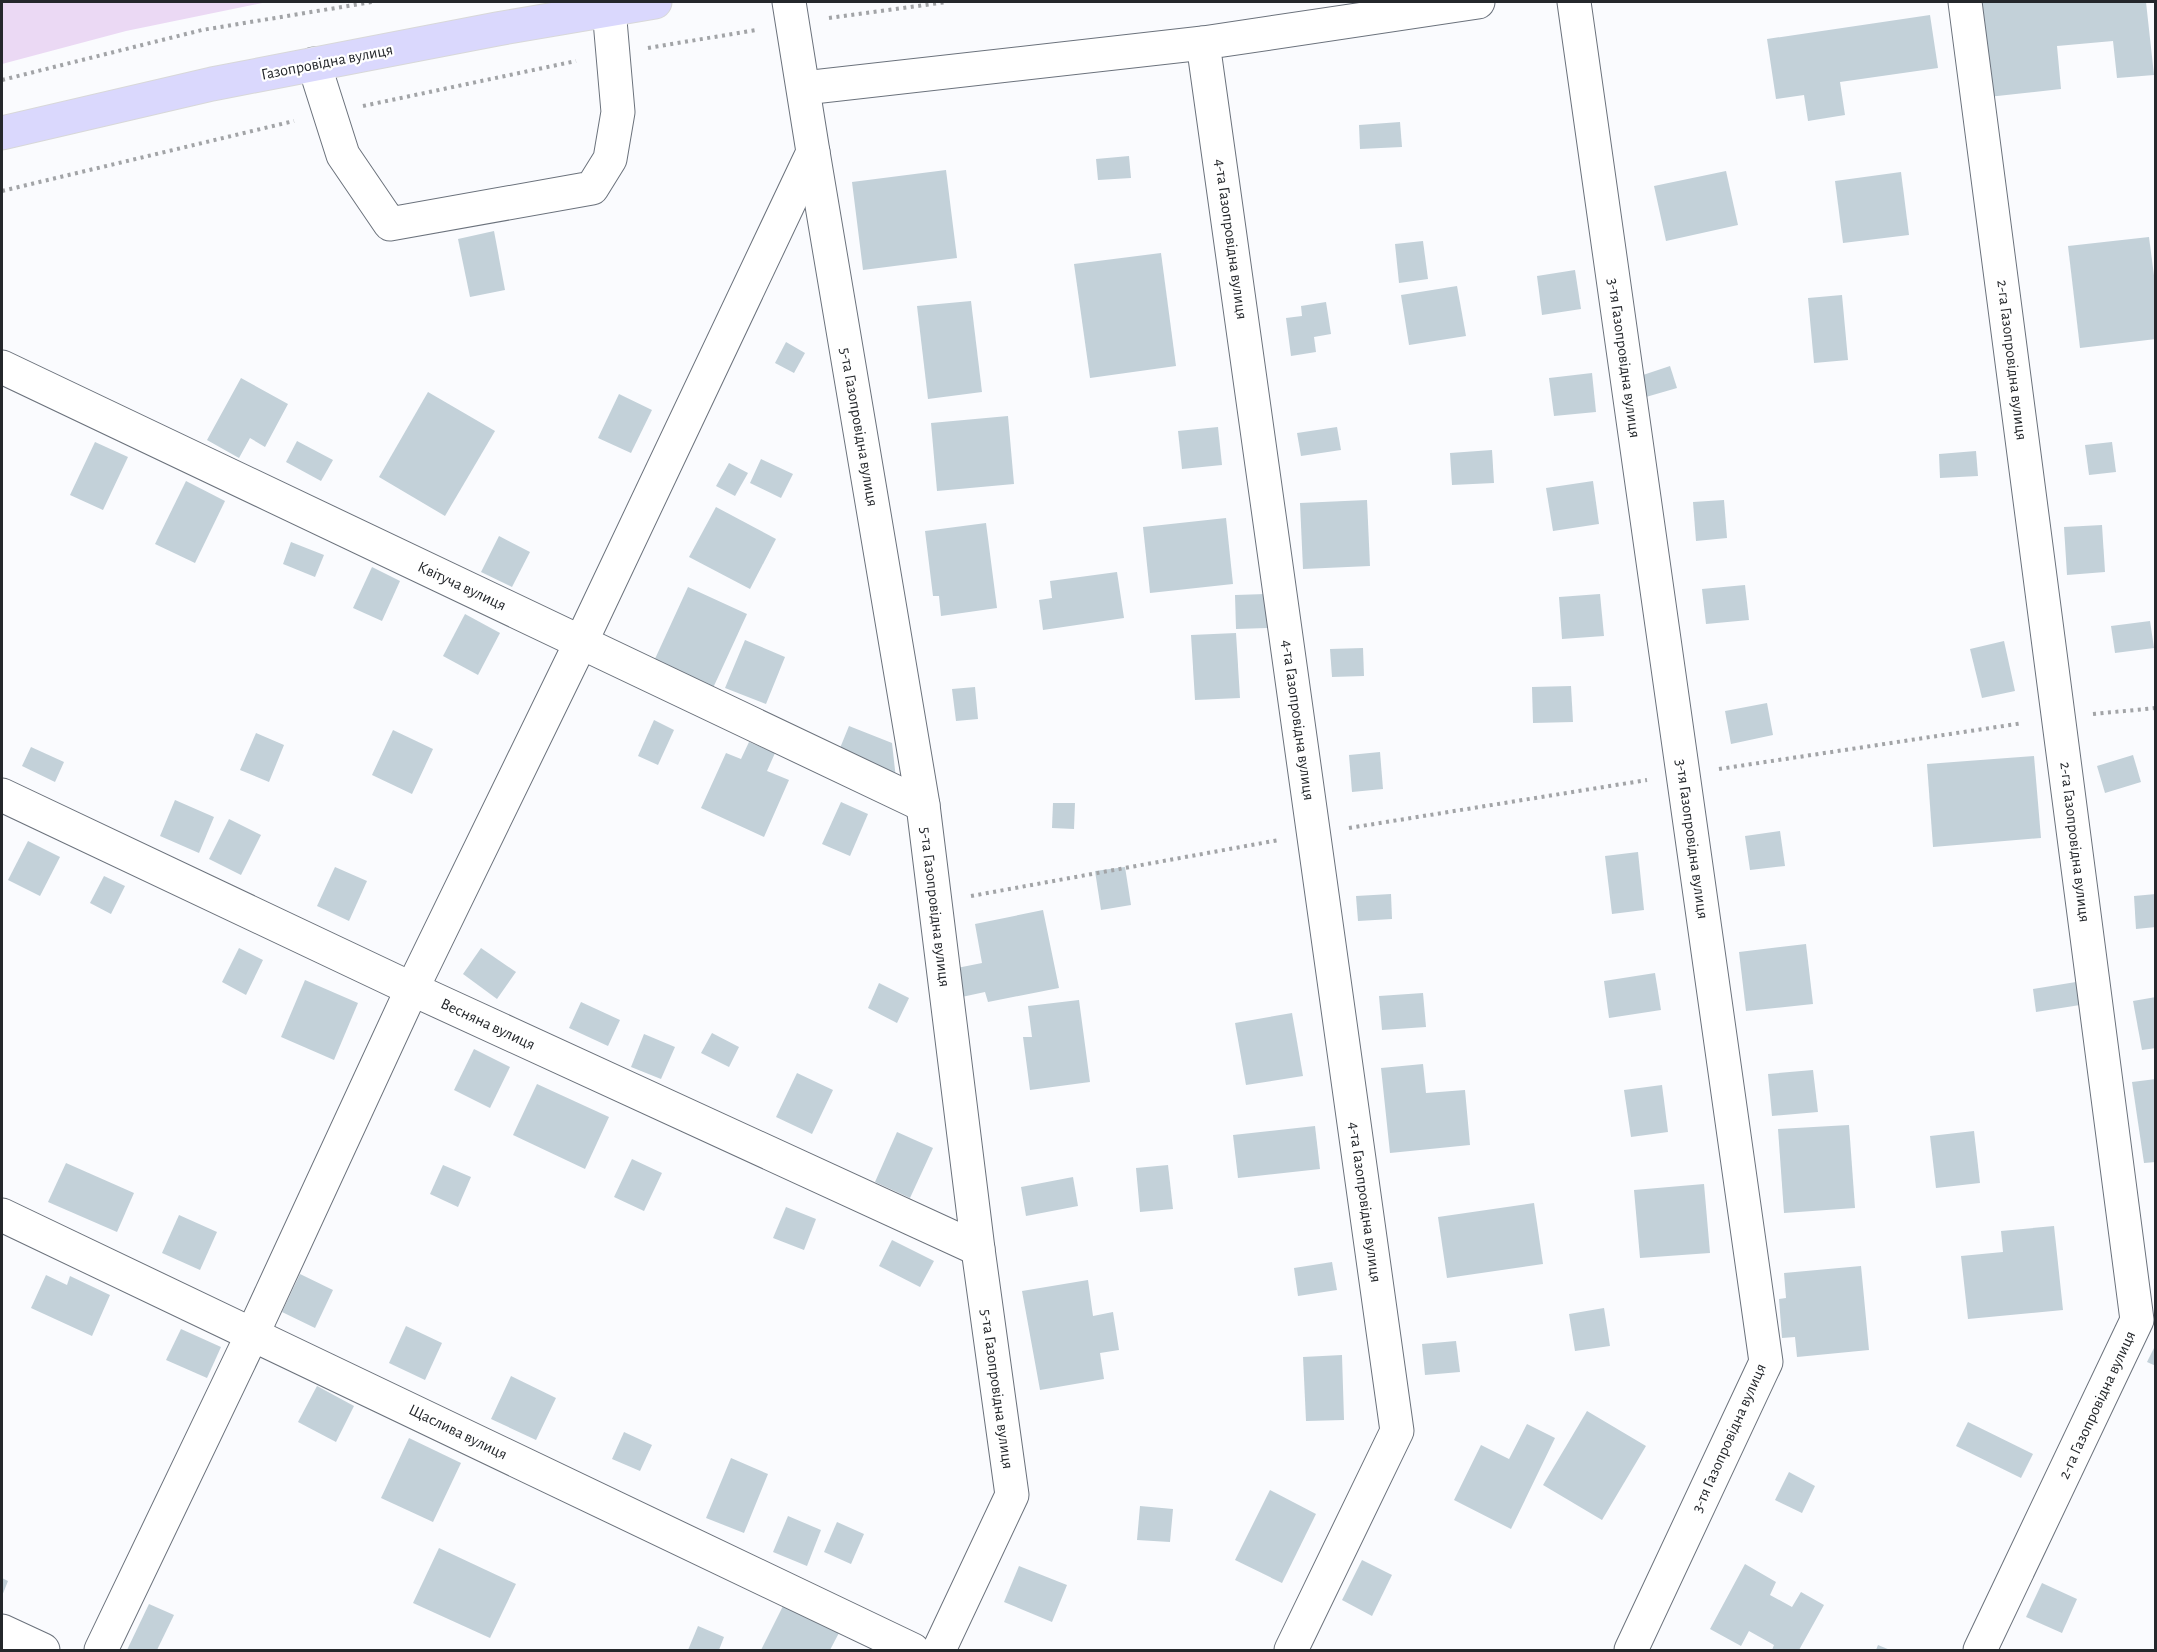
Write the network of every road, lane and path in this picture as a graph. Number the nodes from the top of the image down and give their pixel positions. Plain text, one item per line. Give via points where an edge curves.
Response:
1 (372, 2) edge
2 (655, 2) edge
3 (947, 2) edge
4 (1478, 2) edge
5 (1574, 2) edge
6 (1965, 2) edge
7 (609, 9) junction
8 (790, 13) edge
9 (1203, 43) junction
10 (613, 54) junction
11 (314, 64) junction
12 (2, 80) edge
13 (804, 88) junction
14 (329, 113) junction
15 (2, 133) edge
16 (813, 152) junction
17 (2, 190) edge
18 (2, 368) edge
19 (581, 642) junction
20 (2156, 708) edge
21 (2059, 717) junction
22 (1683, 774) junction
23 (2, 795) edge
24 (923, 805) junction
25 (1314, 833) junction
26 (935, 902) junction
27 (412, 989) junction
28 (2, 1215) edge
29 (978, 1249) junction
30 (252, 1333) junction
31 (2, 1631) edge
32 (43, 1650) edge
33 (101, 1650) edge
34 (913, 1650) edge
35 (939, 1650) edge
36 (1291, 1650) edge
37 (1631, 1650) edge
38 (1980, 1650) edge

1 - 12 path via 202,30
2 - 7 main road, Газопровідна вулиця
3 - 8 path
4 - 9 street
5 - 22 street, 3-тя Газопровідна вулиця
6 - 21 street, 2-га Газопровідна вулиця
7 - 10 street
7 - 11 main road, Газопровідна вулиця
8 - 10 path
8 - 13 street, 5-та Газопровідна вулиця
9 - 13 street
9 - 25 street, 4-та Газопровідна вулиця
10 - 14 path
10 - 14 street via 618,112 610,159 592,188 390,224 343,155
11 - 14 street
11 - 15 main road, Газопровідна вулиця
13 - 16 street, 5-та Газопровідна вулиця
14 - 17 path
16 - 19 street
16 - 24 street, 5-та Газопровідна вулиця
18 - 19 street, Квітуча вулиця
19 - 24 street, Квітуча вулиця
19 - 27 street
20 - 21 path
21 - 22 path
21 - 38 street, 2-га Газопровідна вулиця via 2138,1320
22 - 25 path
22 - 37 street, 3-тя Газопровідна вулиця via 1766,1362
23 - 27 street, Весняна вулиця
24 - 26 street, 5-та Газопровідна вулиця
25 - 26 path
25 - 36 street, 4-та Газопровідна вулиця via 1397,1431
26 - 29 street, 5-та Газопровідна вулиця
27 - 29 street, Весняна вулиця
27 - 30 street
28 - 30 street, Щаслива вулиця
29 - 35 street, 5-та Газопровідна вулиця via 1012,1495
30 - 33 street
30 - 34 street, Щаслива вулиця
31 - 32 street

